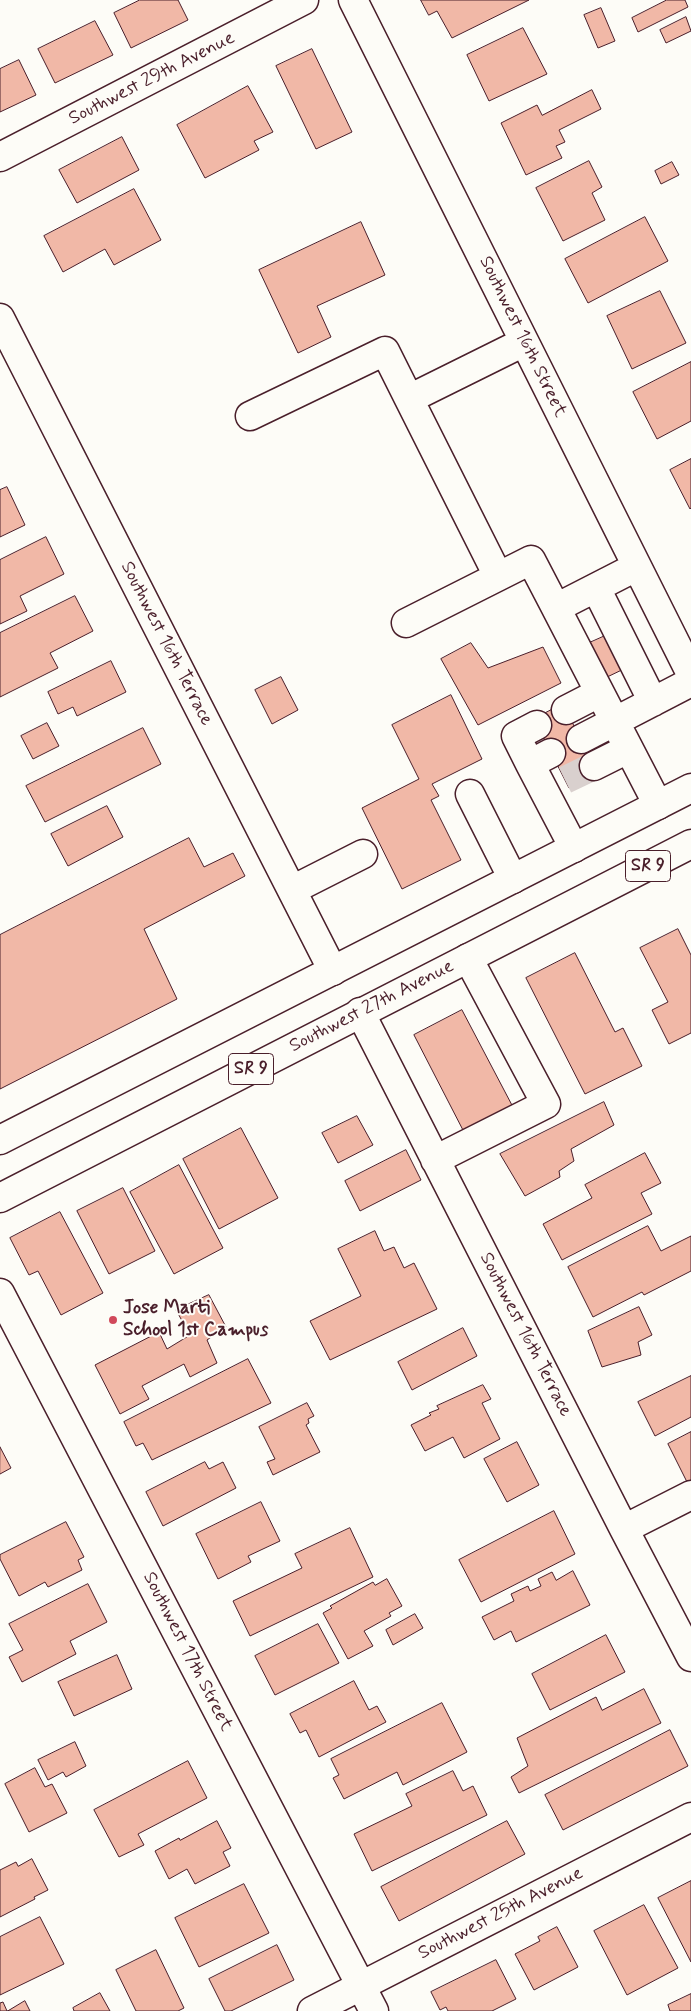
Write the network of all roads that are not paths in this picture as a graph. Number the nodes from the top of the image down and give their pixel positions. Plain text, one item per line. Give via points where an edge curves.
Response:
1 (304, 0) edge
2 (353, 0) edge
3 (0, 157) edge
4 (0, 318) edge
5 (524, 342) junction
6 (409, 399) junction
7 (250, 416) dead end
8 (636, 567) junction
9 (498, 576) junction
10 (596, 588) junction
11 (556, 608) junction
12 (406, 623) dead end
13 (687, 658) edge
14 (691, 682) edge
15 (599, 693) junction
16 (653, 702) junction
17 (566, 710) dead end
18 (613, 722) junction
19 (537, 725) dead end
20 (581, 739) tunnel mouth
21 (628, 749) junction
22 (594, 766) tunnel mouth
23 (691, 788) edge
24 (470, 794) dead end
25 (658, 805) junction
26 (691, 844) edge
27 (574, 848) junction
28 (362, 854) dead end
29 (513, 879) junction
30 (292, 890) junction
31 (468, 958) junction
32 (333, 971) junction
33 (360, 1012) junction
34 (0, 1140) edge
35 (435, 1160) junction
36 (0, 1198) edge
37 (0, 1293) edge
38 (691, 1495) edge
39 (624, 1529) junction
40 (691, 1657) edge
41 (691, 1817) edge
42 (360, 1986) junction
43 (312, 2011) edge
44 (374, 2011) edge

1 - 3 main road, Southwest 29th Avenue
2 - 5 main road, Southwest 16th Street
4 - 30 main road, Southwest 16th Terrace
5 - 6 main road
5 - 8 main road, Southwest 16th Street
6 - 7 main road via 385,351
6 - 9 main road
8 - 10 main road
8 - 13 main road, Southwest 16th Street
9 - 11 main road via 531,560
9 - 12 main road
10 - 11 main road
10 - 16 main road
11 - 15 main road
14 - 16 main road
15 - 17 main road
15 - 18 main road
16 - 18 main road
18 - 20 main road
18 - 21 main road
19 - 27 main road via 516,736 541,758 555,786
21 - 22 main road
21 - 25 main road
23 - 25 main road, SR 9
24 - 29 main road
25 - 27 main road, SR 9
26 - 31 main road, Southwest 27th Avenue / SR 9
27 - 29 main road, SR 9
28 - 30 main road
29 - 32 main road, SR 9
30 - 32 main road, Southwest 16th Terrace
31 - 33 main road, Southwest 27th Avenue / SR 9
31 - 35 main road via 546,1104
32 - 34 main road, SR 9
33 - 35 main road, Southwest 16th Terrace
33 - 36 main road, Southwest 27th Avenue / SR 9
35 - 39 main road, Southwest 16th Terrace
37 - 42 main road, Southwest 17th Street
38 - 39 main road
39 - 40 main road, Southwest 16th Terrace
41 - 42 main road, Southwest 25th Avenue
42 - 43 main road, Southwest 25th Avenue
42 - 44 main road, Southwest 17th Street

